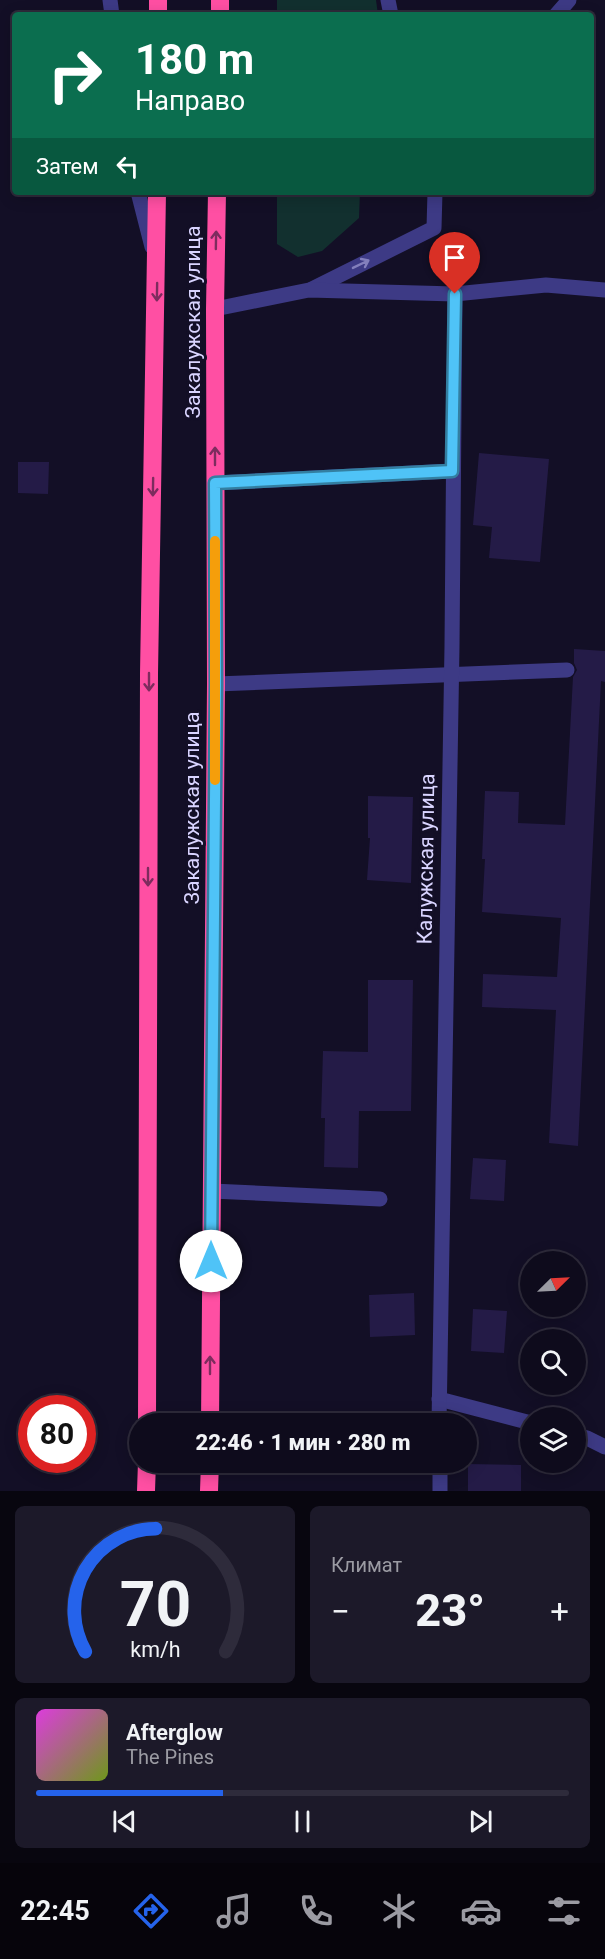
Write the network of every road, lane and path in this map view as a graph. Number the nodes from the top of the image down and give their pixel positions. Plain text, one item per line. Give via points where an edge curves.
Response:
1 (569, 0) edge
2 (559, 12) edge
3 (139, 195) edge
4 (157, 195) edge
5 (217, 195) edge
6 (435, 195) edge
7 (157, 266) junction
8 (309, 290) junction
9 (605, 290) edge
10 (455, 294) junction
11 (215, 309) junction
12 (452, 471) junction
13 (215, 483) junction
14 (567, 670) dead end
15 (450, 676) junction
16 (216, 684) junction
17 (212, 1191) junction
18 (380, 1199) dead end
19 (439, 1399) junction
20 (147, 1413) edge
21 (210, 1413) edge
22 (440, 1413) edge
23 (520, 1420) edge
24 (586, 1438) edge
25 (605, 1447) edge
26 (147, 1473) edge
27 (210, 1473) edge
28 (440, 1473) edge
29 (146, 1491) edge
30 (209, 1491) edge
31 (440, 1491) edge

1 - 2 street
3 - 7 street
4 - 7 highway
11 -> 5 highway, Закалужская улица
8 -> 6 street via 434,228
7 -> 20 highway via 149,675
8 - 10 street
8 - 11 street
9 - 10 street via 546,285
10 - 12 street, Калужская улица
13 -> 11 highway, Закалужская улица
12 - 13 street
12 - 15 street, Калужская улица
13 - 16 highway, Закалужская улица
14 - 15 street
15 - 16 street
15 - 19 street, Калужская улица
16 - 17 highway, Закалужская улица
17 - 18 street
21 -> 17 highway, Закалужская улица
19 - 22 street, Калужская улица
19 - 23 street
24 - 25 street
26 - 29 highway
27 - 30 highway
28 - 31 street

